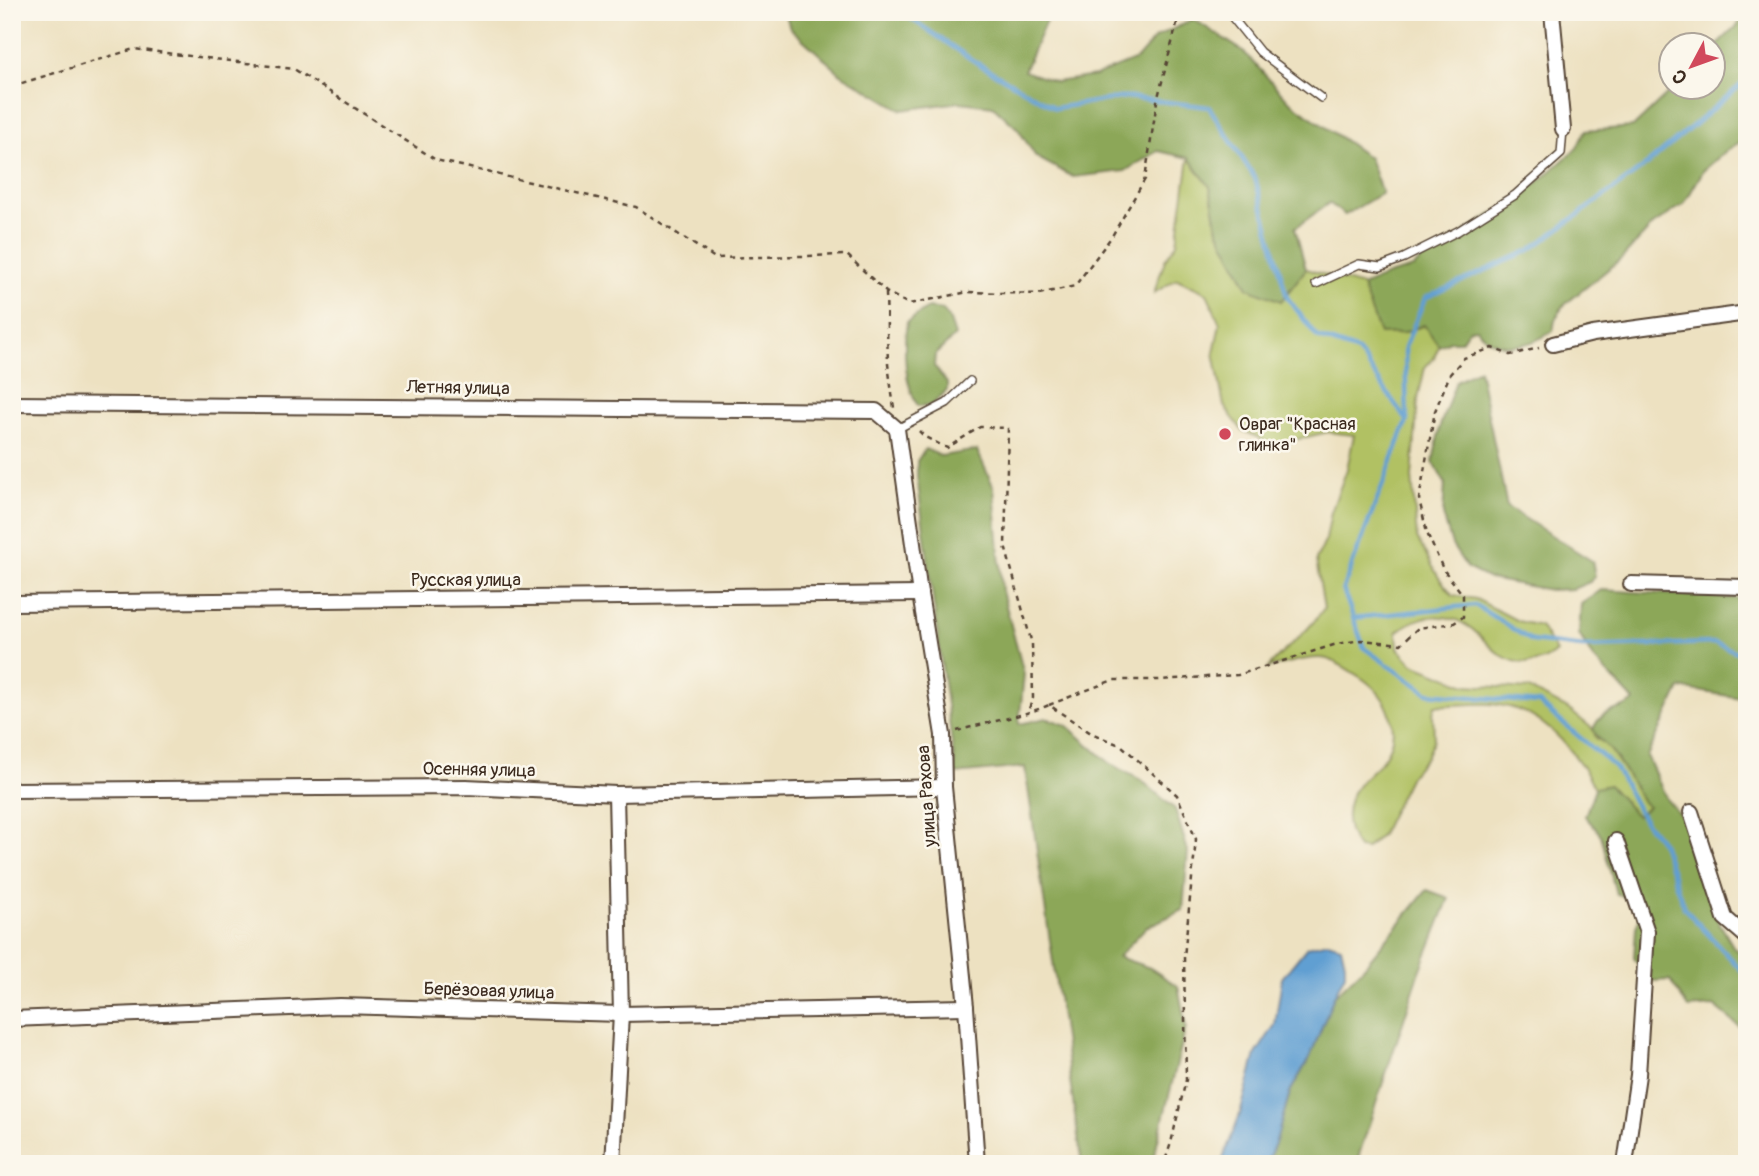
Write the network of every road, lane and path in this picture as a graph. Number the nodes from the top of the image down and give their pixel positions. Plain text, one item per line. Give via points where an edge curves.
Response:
1 (1180, 12) edge
2 (1228, 12) edge
3 (1552, 12) edge
4 (12, 86) edge
5 (1321, 98) dead end
6 (1563, 129) joint
7 (1316, 284) dead end
8 (886, 292) junction
9 (1747, 313) edge
10 (1553, 344) joint
11 (970, 381) dead end
12 (12, 404) edge
13 (904, 425) junction
14 (1631, 584) dead end
15 (1747, 587) edge
16 (920, 594) junction
17 (12, 603) edge
18 (1049, 705) junction
19 (1027, 715) junction
20 (943, 735) junction
21 (944, 787) junction
22 (12, 790) edge
23 (616, 794) junction
24 (1691, 812) dead end
25 (1616, 841) dead end
26 (1747, 937) edge
27 (966, 1007) junction
28 (621, 1014) junction
29 (12, 1019) edge
30 (613, 1164) edge
31 (977, 1164) edge
32 (1164, 1164) edge
33 (1625, 1164) edge

1 - 8 path via 1157,101 1145,179 1112,236 1075,286 1039,294 968,292 909,304
2 - 5 lane via 1260,52
3 - 6 street
4 - 8 path via 134,49 294,69 436,160 636,207 715,258 847,255
6 - 7 lane via 1561,154 1547,168 1515,195 1458,231 1380,267 1359,264
8 - 13 path via 888,364
9 - 10 street via 1593,334
10 - 18 path via 1510,355 1492,348 1464,358 1450,374 1434,411 1419,499 1443,569 1463,595 1463,617 1454,623 1418,628 1401,644 1361,640 1337,644 1238,675 1113,680
11 - 13 lane via 947,403
12 - 13 street, Летняя улица via 876,411
13 - 16 street, улица Рахова
13 - 19 path via 947,448 980,427 1009,428 1005,546 1032,644 1033,698
14 - 15 street
16 - 17 street, Русская улица
16 - 20 street, улица Рахова
18 - 19 path
18 - 32 path via 1091,733 1122,746 1177,795 1196,839 1184,957 1186,1080
19 - 20 path
20 - 21 street, улица Рахова
21 - 23 street, Осенняя улица
21 - 27 street, улица Рахова
22 - 23 street, Осенняя улица via 466,787
23 - 28 street
24 - 26 street via 1725,918
25 - 33 street via 1647,932 1638,1075
27 - 28 street, Берёзовая улица
27 - 31 street, улица Рахова
28 - 29 street, Берёзовая улица via 340,1006
28 - 30 street

